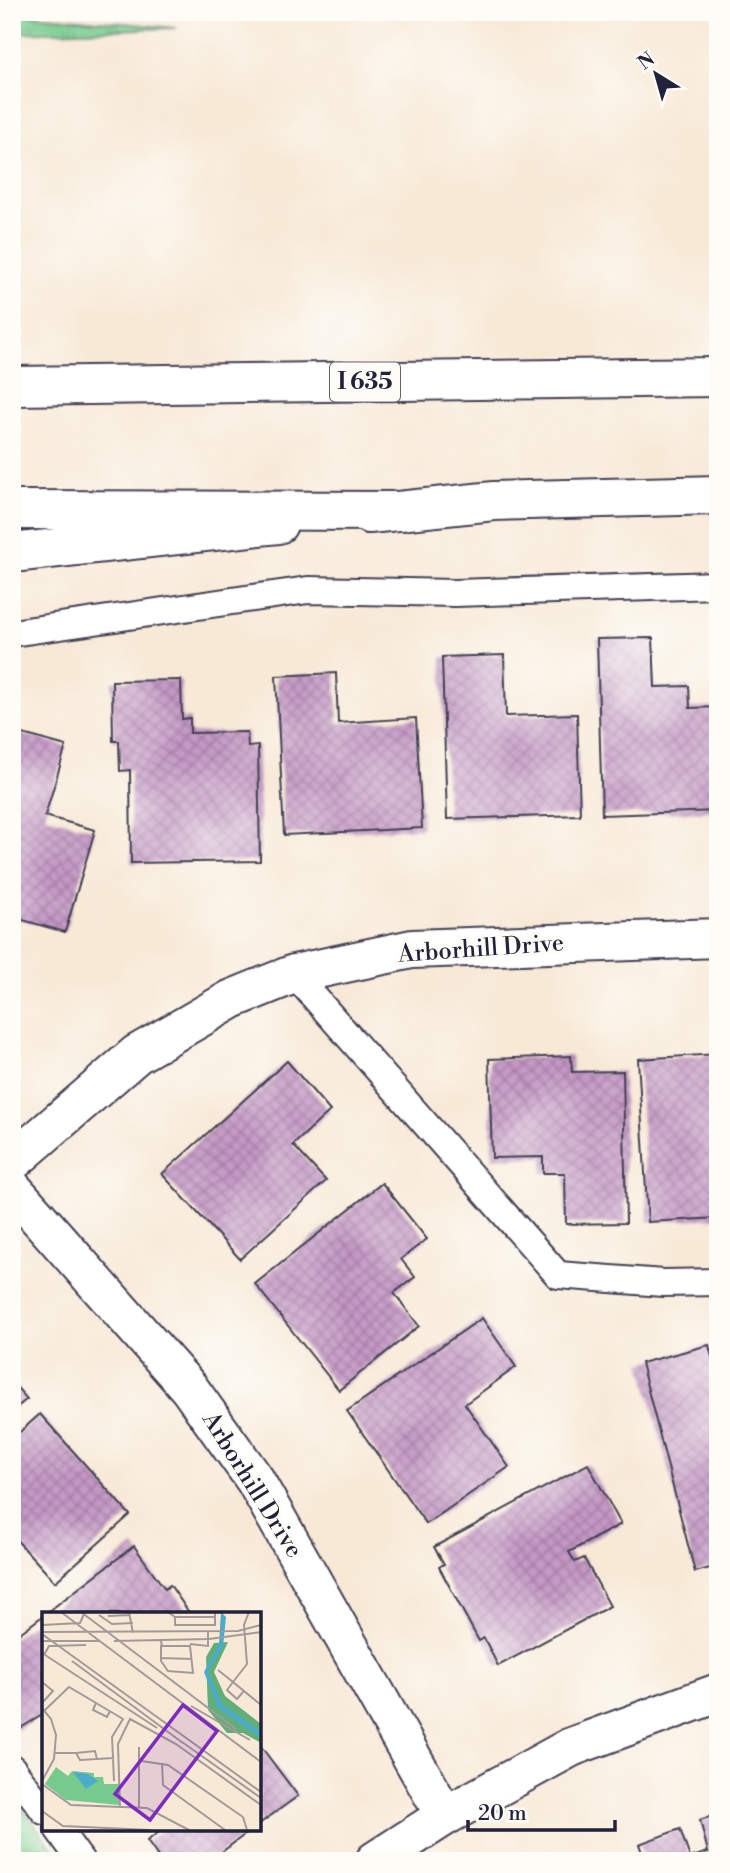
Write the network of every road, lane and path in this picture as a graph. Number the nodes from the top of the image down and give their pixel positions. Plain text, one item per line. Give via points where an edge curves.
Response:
1 (718, 377) edge
2 (12, 386) edge
3 (718, 495) edge
4 (12, 510) edge
5 (401, 511) junction
6 (12, 553) edge
7 (718, 585) edge
8 (12, 633) edge
9 (718, 938) edge
10 (294, 974) junction
11 (12, 1162) edge
12 (12, 1188) edge
13 (718, 1282) edge
14 (718, 1693) edge
15 (12, 1768) edge
16 (42, 1808) edge
17 (445, 1816) junction
18 (59, 1831) edge
19 (81, 1861) edge
20 (375, 1861) edge

1 - 2 main road, I 635
3 - 5 main road via 494,501
4 - 5 main road
5 - 6 main road
7 - 8 lane via 455,593 308,590
9 - 10 main road, Arborhill Drive via 412,949
10 - 11 main road, Arborhill Drive via 232,999 136,1054
10 - 13 lane via 558,1275
12 - 17 main road, Arborhill Drive via 189,1388 255,1480
14 - 17 main road via 571,1747
15 - 16 lane
17 - 20 main road
18 - 19 lane

